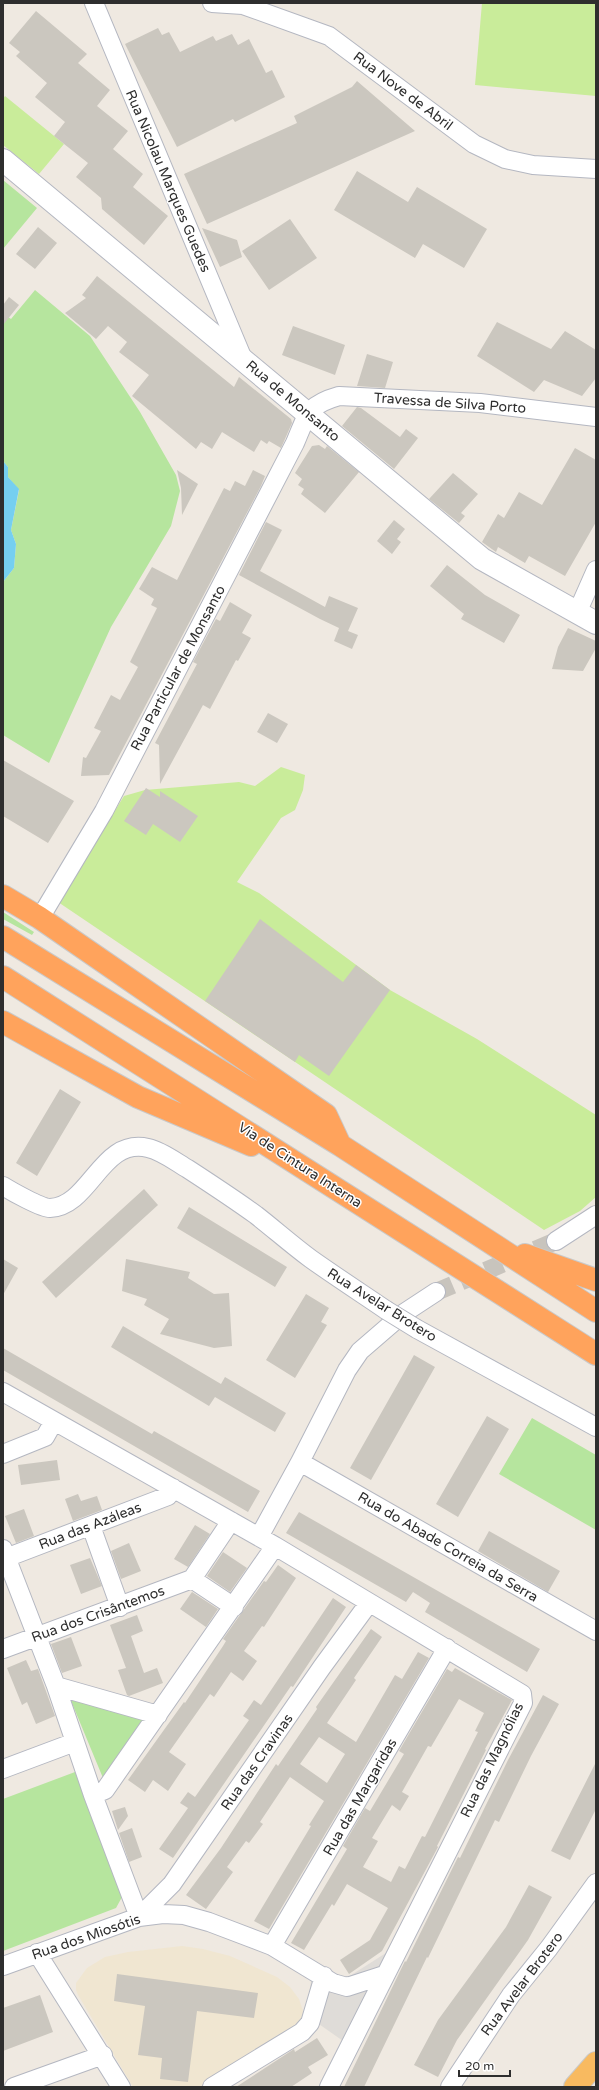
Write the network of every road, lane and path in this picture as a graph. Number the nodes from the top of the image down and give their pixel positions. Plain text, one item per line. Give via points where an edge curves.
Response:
1 (94, 3) edge
2 (212, 3) edge
3 (3, 160) edge
4 (596, 169) edge
5 (243, 359) junction
6 (308, 412) junction
7 (596, 417) edge
8 (596, 570) edge
9 (577, 613) junction
10 (596, 623) edge
11 (3, 896) edge
12 (40, 918) junction
13 (3, 937) edge
14 (3, 977) edge
15 (3, 1022) edge
16 (340, 1145) junction
17 (300, 1166) junction
18 (3, 1186) edge
19 (596, 1215) edge
20 (556, 1241) tunnel mouth
21 (488, 1242) junction
22 (596, 1280) edge
23 (436, 1292) tunnel mouth
24 (596, 1311) edge
25 (596, 1354) edge
26 (3, 1392) edge
27 (54, 1421) junction
28 (596, 1427) edge
29 (3, 1454) edge
30 (300, 1462) junction
31 (173, 1488) junction
32 (231, 1521) junction
33 (91, 1526) junction
34 (259, 1537) junction
35 (275, 1546) junction
36 (4, 1555) edge
37 (192, 1579) junction
38 (369, 1603) junction
39 (120, 1607) junction
40 (234, 1607) junction
41 (596, 1631) edge
42 (38, 1636) junction
43 (447, 1648) junction
44 (3, 1649) edge
45 (56, 1686) junction
46 (158, 1715) junction
47 (72, 1734) junction
48 (3, 1769) edge
49 (93, 1795) junction
50 (596, 1883) edge
51 (139, 1916) junction
52 (272, 1946) junction
53 (37, 1953) junction
54 (3, 1966) edge
55 (384, 1975) junction
56 (324, 1976) junction
57 (103, 2055) junction
58 (596, 2063) edge
59 (14, 2087) edge
60 (121, 2087) edge
61 (212, 2087) edge
62 (329, 2087) edge
63 (450, 2087) edge
64 (575, 2087) edge

1 - 5 street, Rua Nicolau Marques Guedes
2 - 4 street, Rua Nove de Abril via 243,5 329,36 474,144 505,159 533,165
3 - 5 street, Rua de Monsanto
5 - 6 street, Rua de Monsanto
6 - 7 street, Travessa de Silva Porto via 323,401 339,396 480,403
6 - 9 street, Rua de Monsanto via 482,559
6 - 12 street, Rua Particular de Monsanto via 296,443 104,811
8 - 9 street
9 - 10 street, Rua de Monsanto
11 - 12 highway
12 - 16 highway via 326,1115
13 - 16 highway
14 - 17 highway, Via de Cintura Interna
15 - 17 highway via 138,1097
16 - 21 highway
17 - 25 highway, Via de Cintura Interna
18 - 28 street, Rua Avelar Brotero, bridge via 49,1208 66,1203 116,1154 132,1146 149,1148 180,1164 255,1215 386,1310
19 - 20 street
21 - 22 highway
21 - 24 highway
23 - 30 street via 404,1313 360,1351 347,1370
26 - 27 street, Rua das Magnólias
27 - 29 street via 45,1437
27 - 31 street, Rua das Magnólias
30 - 34 street
30 - 41 street, Rua do Abade Correia da Serra
31 - 32 street, Rua das Magnólias
31 - 33 street, Rua das Azáleas via 168,1496
32 - 34 street, Rua das Magnólias
32 - 37 street
33 - 36 street, Rua das Azáleas
33 - 39 street
34 - 35 street, Rua das Magnólias
35 - 38 street, Rua das Magnólias
35 - 40 street
36 - 42 street
37 - 39 street, Rua dos Crisântemos
37 - 40 street
38 - 43 street, Rua das Magnólias
38 - 51 street, Rua das Cravinas via 172,1884
39 - 42 street, Rua dos Crisântemos
40 - 46 street
42 - 44 street, Rua dos Crisântemos
42 - 45 street
43 - 52 street, Rua das Margaridas
43 - 55 street, Rua das Magnólias via 517,1690 522,1694 522,1703
45 - 46 street
45 - 47 street
46 - 49 street via 105,1790
47 - 48 street
47 - 49 street
49 - 51 street
50 - 63 street, Rua Avelar Brotero via 511,1995
51 - 52 street, Rua dos Miosótis via 184,1915
51 - 53 street, Rua dos Miosótis
52 - 56 street, Rua dos Miosótis
53 - 54 street, Rua dos Miosótis
53 - 57 street
55 - 56 street, Rua dos Miosótis via 348,1986 333,1983
55 - 62 street
56 - 61 street via 310,2023 302,2032
57 - 59 street
57 - 60 street
58 - 64 highway

